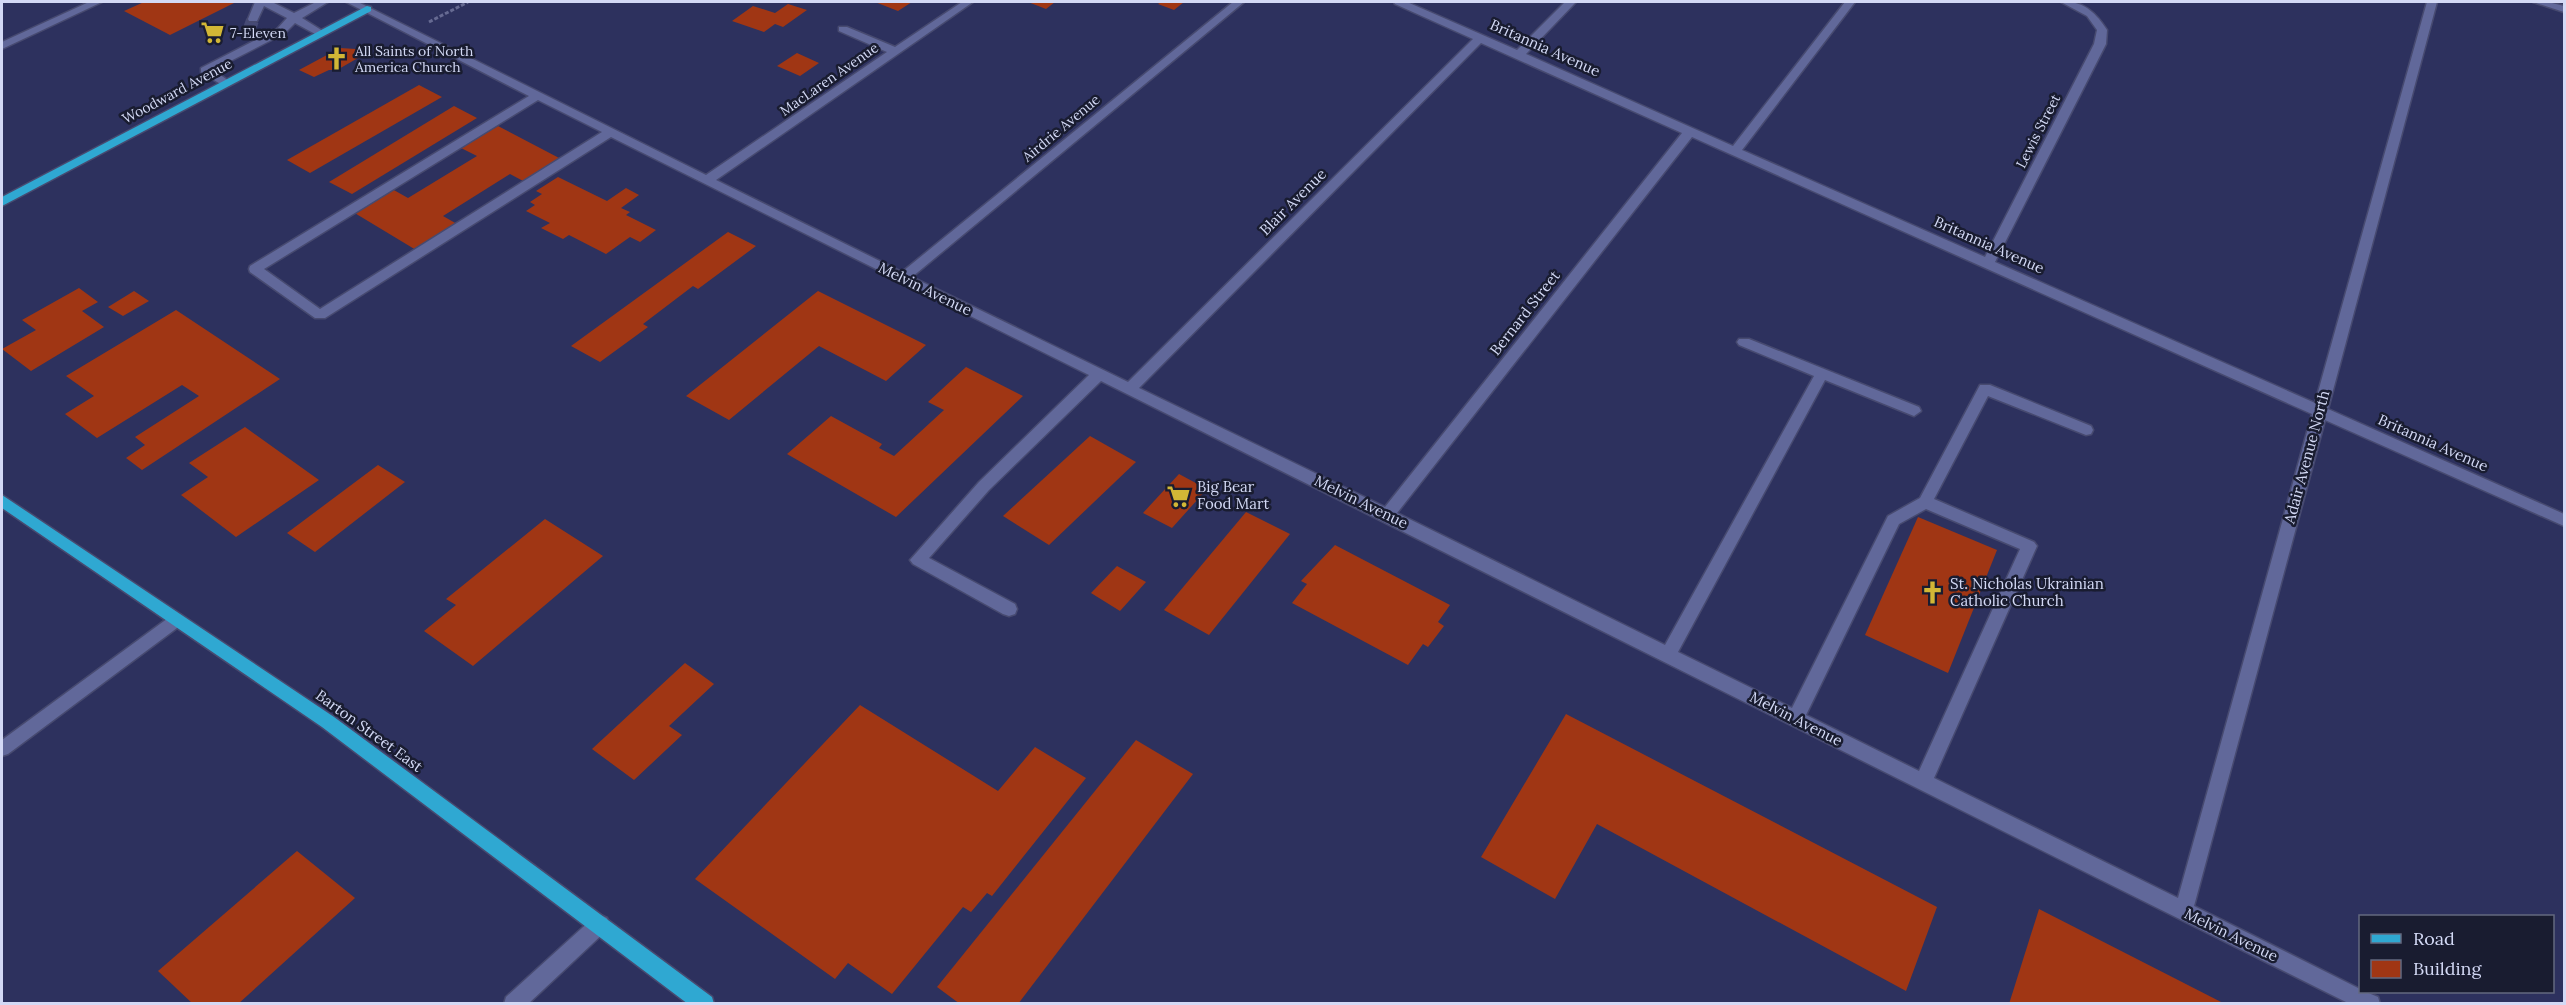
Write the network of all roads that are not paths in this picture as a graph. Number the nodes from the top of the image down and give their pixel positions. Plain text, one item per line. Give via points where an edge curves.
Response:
1 (97, 2) edge
2 (260, 2) edge
3 (265, 2) edge
4 (322, 2) edge
5 (351, 2) edge
6 (968, 2) edge
7 (1239, 2) edge
8 (1399, 2) edge
9 (1571, 2) edge
10 (1850, 2) edge
11 (2066, 2) edge
12 (2432, 2) edge
13 (2538, 2) edge
14 (2558, 5) edge
15 (367, 9) junction
16 (293, 18) junction
17 (253, 19) tunnel mouth
18 (843, 29) dead end
19 (248, 33) tunnel mouth
20 (321, 33) junction
21 (1481, 37) junction
22 (2, 46) edge
23 (895, 51) junction
24 (240, 52) junction
25 (1519, 55) junction
26 (226, 83) junction
27 (538, 95) junction
28 (611, 132) junction
29 (1689, 132) junction
30 (1736, 150) junction
31 (707, 180) junction
32 (2, 202) edge
33 (1988, 263) junction
34 (903, 278) junction
35 (1744, 342) dead end
36 (1822, 373) junction
37 (1099, 374) junction
38 (1129, 389) junction
39 (2320, 410) junction
40 (1914, 411) dead end
41 (2086, 430) dead end
42 (2, 501) edge
43 (1925, 502) junction
44 (1387, 515) junction
45 (2565, 520) edge
46 (1009, 609) dead end
47 (175, 620) junction
48 (1668, 655) junction
49 (1796, 718) junction
50 (2, 749) edge
51 (1923, 782) junction
52 (2183, 912) junction
53 (600, 924) junction
54 (513, 1004) edge
55 (705, 1004) edge
56 (2371, 1004) edge

1 - 22 street
2 - 17 street
3 - 16 street
4 - 16 street
5 - 15 street, Melvin Avenue
6 - 23 street, MacLaren Avenue
7 - 34 street, Airdrie Avenue
8 - 21 street, Britannia Avenue
9 - 25 street
10 - 30 street
11 - 33 street, Lewis Street via 2091,14 2102,30 2100,44
12 - 39 street, Adair Avenue North
13 - 14 street
15 - 20 main road, Woodward Avenue
15 - 27 street, Melvin Avenue
16 - 20 street
16 - 24 street via 281,31
18 - 23 street
19 - 24 street
20 - 26 main road, Woodward Avenue
21 - 25 street, Britannia Avenue
21 - 38 street, Blair Avenue
23 - 31 street, MacLaren Avenue
24 - 26 street via 205,70
25 - 29 street, Britannia Avenue
26 - 32 main road, Woodward Avenue
27 - 28 street, Melvin Avenue
27 - 28 street via 255,269 320,315
28 - 31 street, Melvin Avenue
29 - 30 street, Britannia Avenue
29 - 44 street, Bernard Street
30 - 33 street, Britannia Avenue
31 - 34 street, Melvin Avenue
33 - 39 street, Britannia Avenue
34 - 37 street, Melvin Avenue
35 - 36 street
36 - 40 street
36 - 48 street
37 - 38 street, Melvin Avenue
37 - 46 street via 984,486 918,560
38 - 44 street, Melvin Avenue
39 - 45 street, Britannia Avenue
39 - 52 street, Adair Avenue North
41 - 43 street via 1985,389
42 - 47 main road, Barton Street East
43 - 49 street via 1893,520
43 - 51 street via 2029,546
44 - 48 street, Melvin Avenue
47 - 50 street
47 - 53 main road, Barton Street East via 328,722
48 - 49 street, Melvin Avenue
49 - 51 street, Melvin Avenue
51 - 52 street, Melvin Avenue
52 - 56 street, Melvin Avenue
53 - 54 street
53 - 55 main road, Barton Street East

